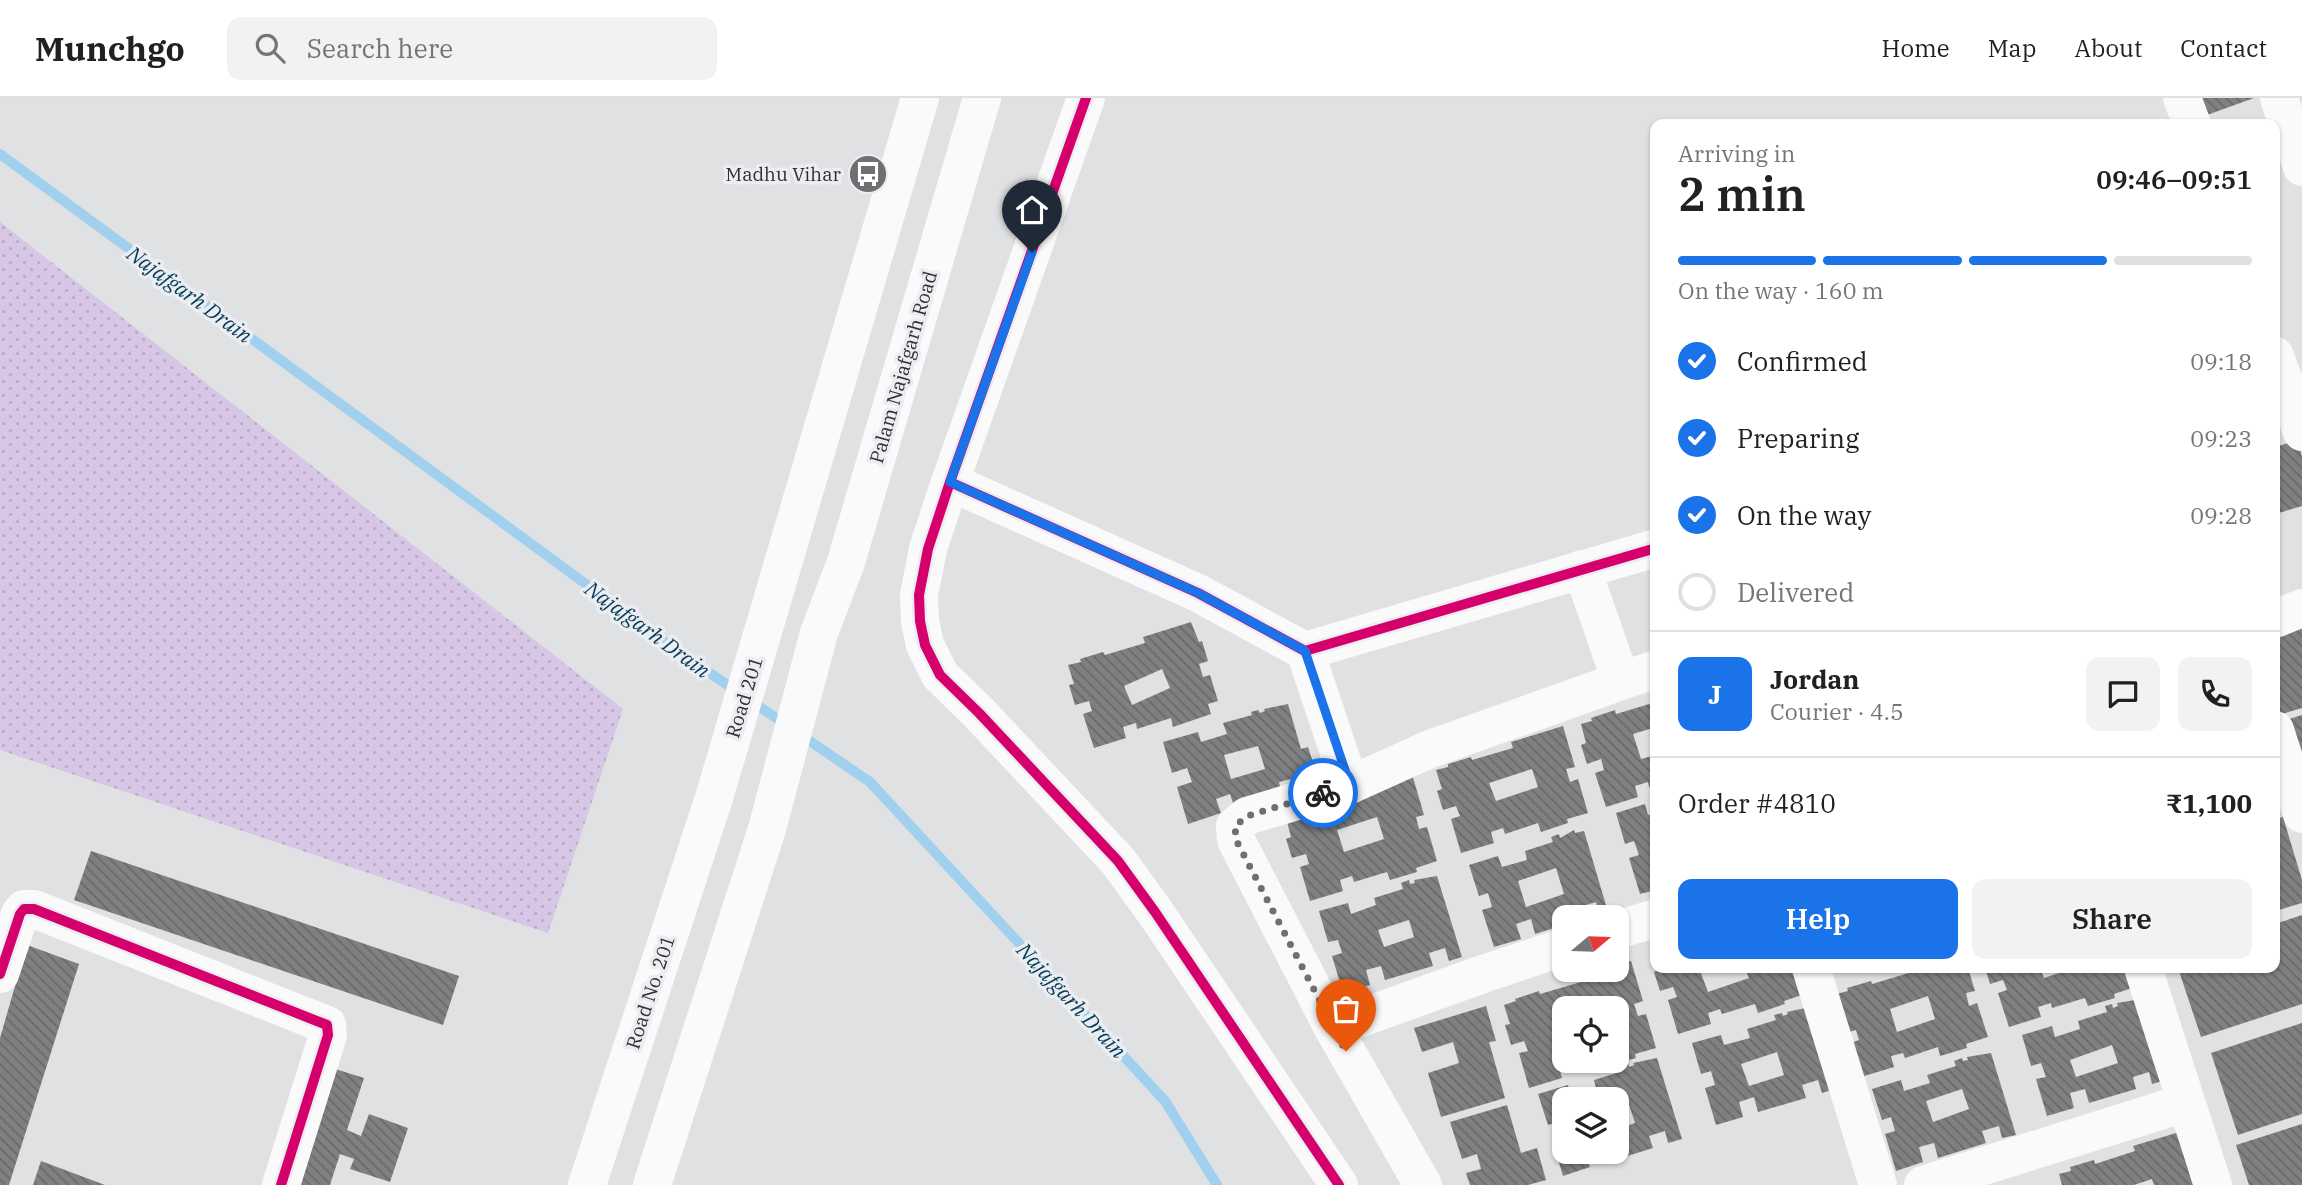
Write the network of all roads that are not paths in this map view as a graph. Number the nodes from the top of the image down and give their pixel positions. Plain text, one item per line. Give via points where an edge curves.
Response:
1 (920, 98) edge
2 (982, 98) edge
3 (1086, 98) edge
4 (2182, 98) edge
5 (2278, 98) edge
6 (2190, 119) edge
7 (2302, 167) edge
8 (2280, 370) edge
9 (2302, 432) edge
10 (950, 482) junction
11 (1650, 550) edge
12 (1582, 569) junction
13 (2302, 608) edge
14 (2280, 617) edge
15 (1305, 651) junction
16 (1638, 675) edge
17 (2280, 746) edge
18 (1350, 785) junction
19 (713, 798) joint
20 (2302, 814) edge
21 (1650, 920) edge
22 (1629, 926) edge
23 (1552, 951) edge
24 (1813, 973) edge
25 (2145, 973) edge
26 (0, 974) edge
27 (1333, 1028) junction
28 (2185, 1103) junction
29 (281, 1185) edge
30 (587, 1185) edge
31 (652, 1185) edge
32 (1339, 1185) edge
33 (1423, 1185) edge
34 (1878, 1185) edge
35 (1923, 1185) edge
36 (2213, 1185) edge

1 - 19 street, Road 201
2 - 31 street, Palam Najafgarh Road via 846,562 819,633 767,829
3 - 10 street
4 - 6 street
5 - 7 street
8 - 9 street
10 - 15 street via 1198,593
10 - 32 street via 919,595 925,645 940,675 1118,861
11 - 12 street
12 - 15 street
12 - 16 street
13 - 14 street
15 - 18 street
16 - 18 street via 1430,749
17 - 20 street
18 - 27 street via 1247,816 1235,826 1236,840
19 - 30 street, Road No. 201
21 - 22 street
23 - 27 street
24 - 34 street
25 - 28 street
26 - 29 street via 16,922 24,909 34,909 327,1025 328,1035
27 - 33 street
28 - 35 street
28 - 36 street

